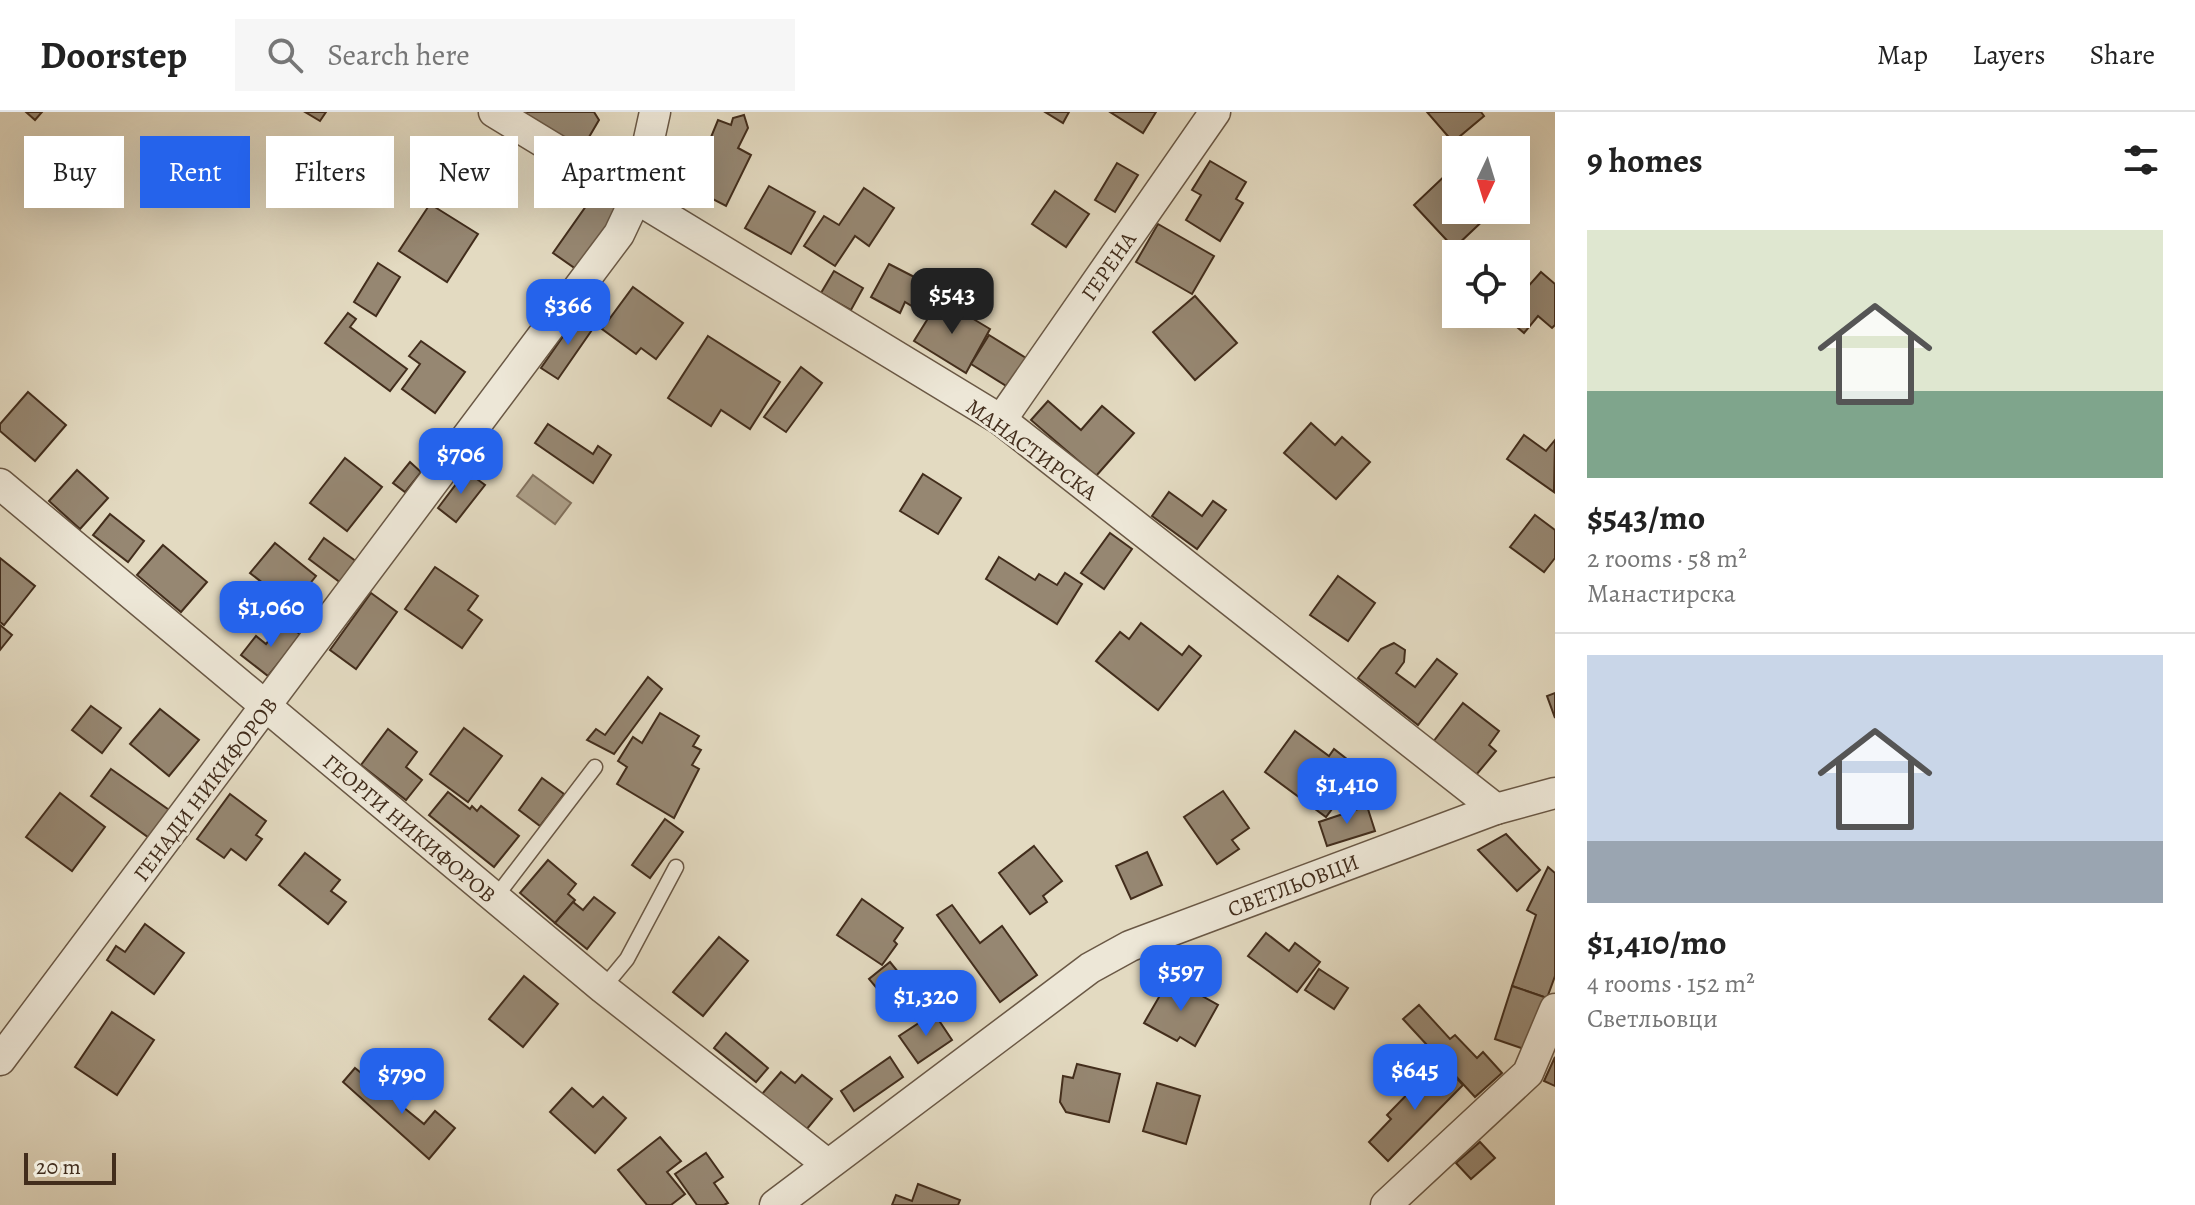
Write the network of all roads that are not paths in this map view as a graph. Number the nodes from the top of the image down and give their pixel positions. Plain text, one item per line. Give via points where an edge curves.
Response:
1 (494, 112) edge
2 (655, 112) edge
3 (1215, 112) edge
4 (534, 136) edge
5 (650, 136) edge
6 (631, 208) edge
7 (652, 208) edge
8 (1001, 420) junction
9 (0, 484) edge
10 (266, 708) junction
11 (595, 767) dead end
12 (1555, 793) edge
13 (1496, 809) junction
14 (676, 867) dead end
15 (495, 898) junction
16 (603, 988) junction
17 (1555, 1009) edge
18 (0, 1060) edge
19 (827, 1164) junction
20 (778, 1204) edge
21 (1386, 1205) edge

1 - 4 street, МАНАСТИРСКА
2 - 5 street, ГЕНАДИ НИКИФОРОВ
3 - 8 street, ГЕРЕНА
6 - 10 street, ГЕНАДИ НИКИФОРОВ via 619,234
7 - 8 street, МАНАСТИРСКА
8 - 13 street, МАНАСТИРСКА
9 - 10 street, ГЕОРГИ НИКИФОРОВ
10 - 15 street, ГЕОРГИ НИКИФОРОВ
10 - 18 street, ГЕНАДИ НИКИФОРОВ
11 - 15 lane
12 - 13 street, СВЕТЛЬОВЦИ
13 - 19 street, СВЕТЛЬОВЦИ via 1130,946 1046,998
14 - 16 lane via 627,959
15 - 16 street, ГЕОРГИ НИКИФОРОВ
16 - 19 street, ГЕОРГИ НИКИФОРОВ
17 - 21 street via 1528,1073
19 - 20 street, СВЕТЛЬОВЦИ

